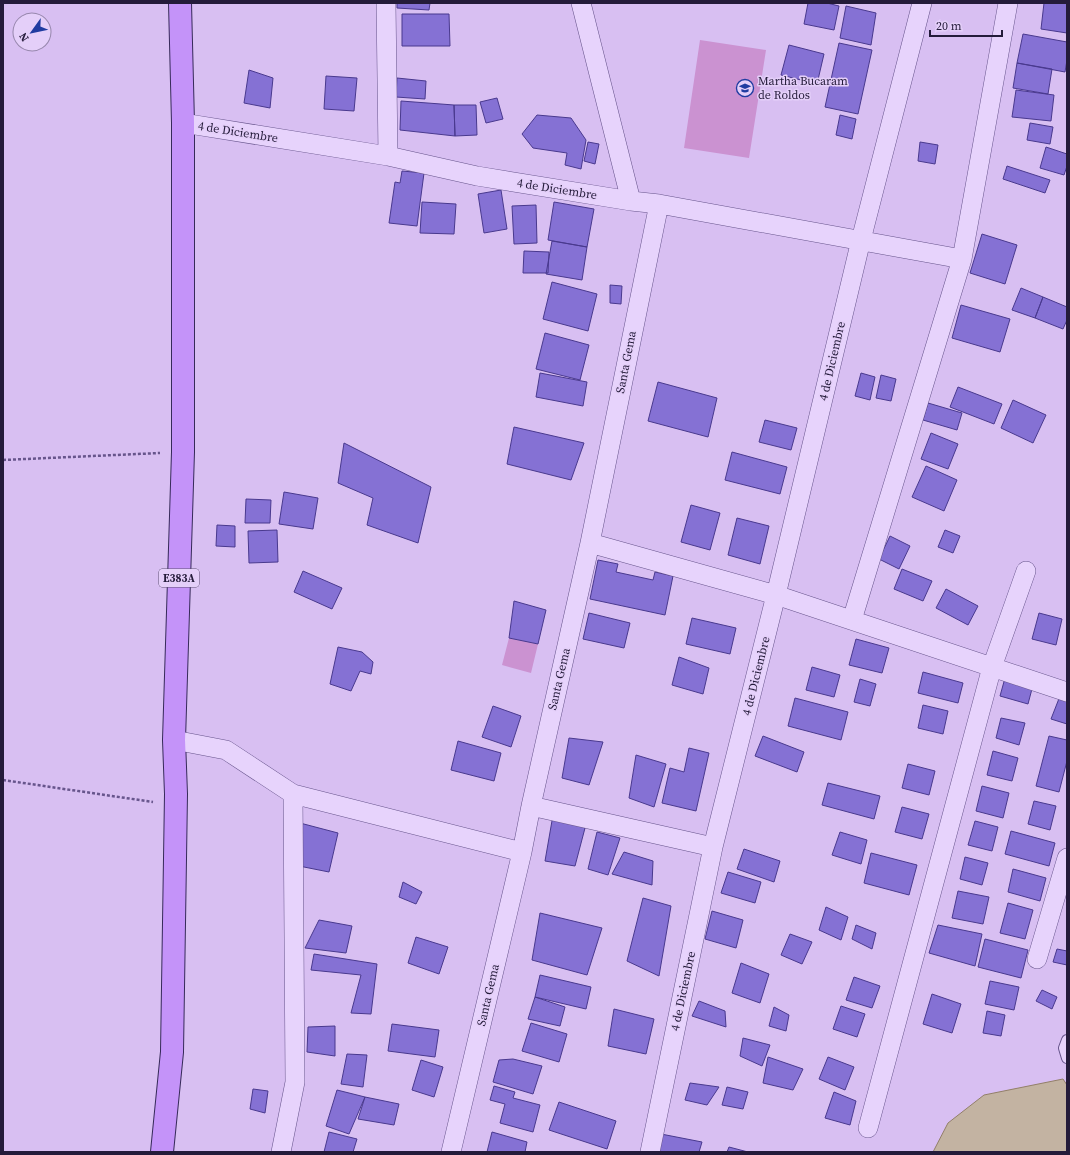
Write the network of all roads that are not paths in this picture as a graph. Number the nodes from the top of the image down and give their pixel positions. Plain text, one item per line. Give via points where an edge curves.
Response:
1 (180, 3) edge
2 (386, 3) edge
3 (580, 3) edge
4 (920, 3) edge
5 (1008, 3) edge
6 (182, 123) junction
7 (388, 156) junction
8 (631, 201) junction
9 (658, 204) junction
10 (861, 240) junction
11 (962, 259) junction
12 (590, 543) junction
13 (1026, 571) dead end
14 (776, 595) junction
15 (852, 620) junction
16 (992, 667) junction
17 (1067, 692) edge
18 (174, 740) junction
19 (293, 794) junction
20 (531, 806) junction
21 (713, 847) junction
22 (522, 852) junction
23 (1067, 858) edge
24 (1037, 959) dead end
25 (1067, 1040) edge
26 (1067, 1058) edge
27 (868, 1128) dead end
28 (162, 1152) edge
29 (281, 1152) edge
30 (451, 1152) edge
31 (650, 1152) edge

1 - 6 main road, E383A
2 - 7 street
3 - 8 street
4 - 10 street
5 - 11 street
6 - 7 street, 4 de Diciembre
6 - 18 main road, E383A via 183,452
7 - 8 street, 4 de Diciembre via 477,176
8 - 9 street, 4 de Diciembre
9 - 10 street, 4 de Diciembre
9 - 12 street, Santa Gema
10 - 11 street
10 - 14 street, 4 de Diciembre
11 - 15 street
12 - 14 street
12 - 20 street, Santa Gema
13 - 16 street
14 - 15 street
14 - 21 street, 4 de Diciembre
15 - 16 street
16 - 17 street
16 - 27 street
18 - 19 street via 226,750
18 - 28 main road, E383A via 176,794 172,1052
19 - 22 street
19 - 29 street via 295,1082
20 - 21 street
20 - 22 street, Santa Gema
21 - 31 street, 4 de Diciembre
22 - 30 street, Santa Gema
23 - 24 street
25 - 26 lane via 1064,1048

